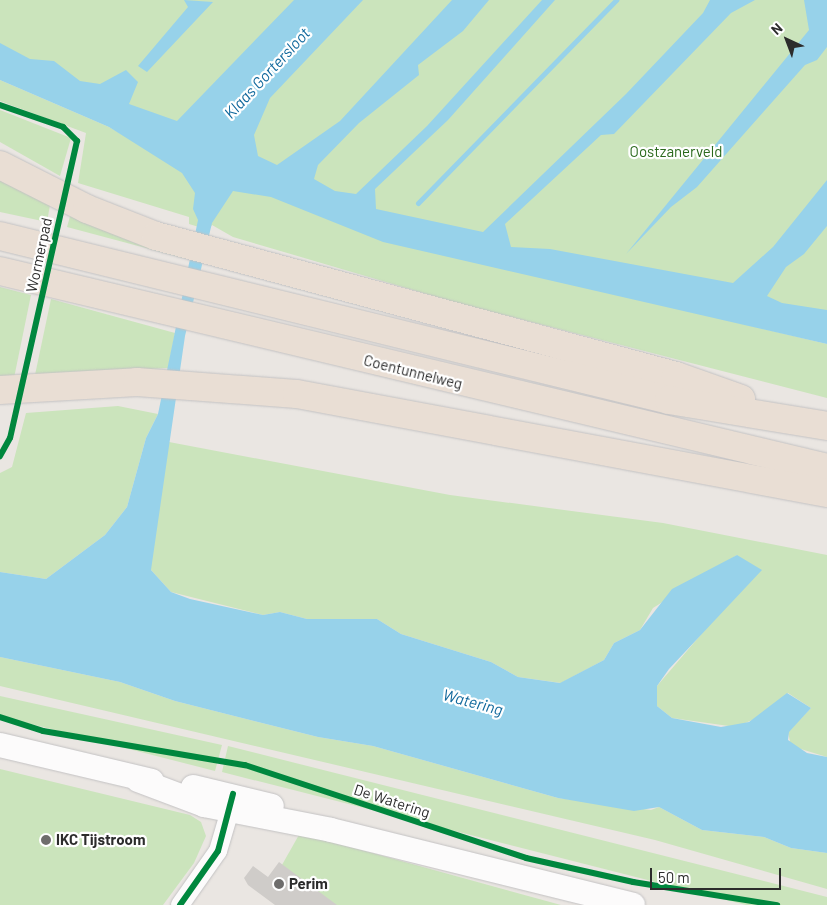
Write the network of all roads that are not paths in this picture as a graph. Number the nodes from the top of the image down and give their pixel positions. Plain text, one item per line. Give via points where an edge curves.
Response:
1 (0, 165) edge
2 (0, 236) edge
3 (0, 270) edge
4 (4, 389) edge
5 (817, 424) edge
6 (827, 468) edge
7 (827, 493) edge
8 (0, 745) edge
9 (232, 803) junction
10 (180, 905) edge
11 (634, 905) edge

1 - 5 highway via 87,209 156,236 676,376
2 - 5 highway via 669,400
3 - 6 highway, Coentunnelweg
4 - 7 highway via 82,383 202,384 307,396
8 - 9 main road
9 - 10 street via 218,851
9 - 11 main road

